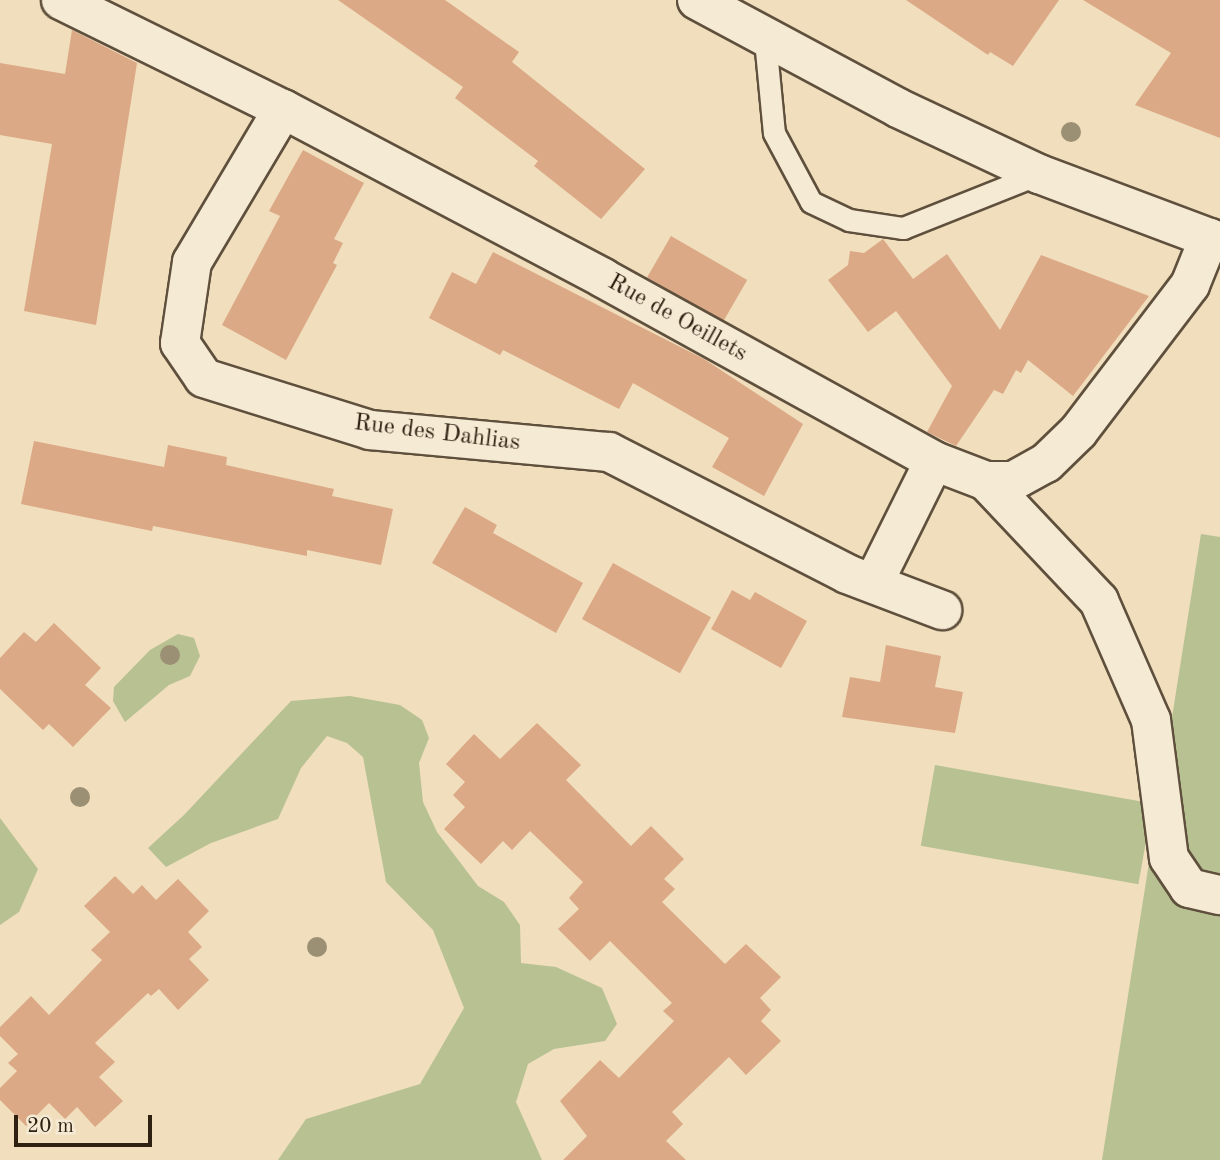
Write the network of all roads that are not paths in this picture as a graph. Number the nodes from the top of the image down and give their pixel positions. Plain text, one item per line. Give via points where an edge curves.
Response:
1 (61, 0) edge
2 (697, 0) edge
3 (765, 40) junction
4 (283, 110) junction
5 (1039, 174) junction
6 (1214, 240) edge
7 (934, 461) junction
8 (986, 481) junction
9 (874, 582) junction
10 (942, 610) dead end
11 (1220, 895) edge

1 - 4 street, Rue de Oeillets
2 - 3 street
3 - 5 street
3 - 5 lane via 774,133 811,202 849,220 904,228
4 - 7 street, Rue de Oeillets via 603,278
4 - 9 street, Rue des Dahlias via 192,262 180,342 204,378 370,430 609,452 847,574
5 - 6 street
6 - 8 street, Rue de Oeillets via 1190,285 1078,432 1035,469 1013,481
7 - 8 street, Rue de Oeillets
7 - 9 street
8 - 11 street via 1099,601 1151,720 1169,858 1188,888
9 - 10 street, Rue des Dahlias

